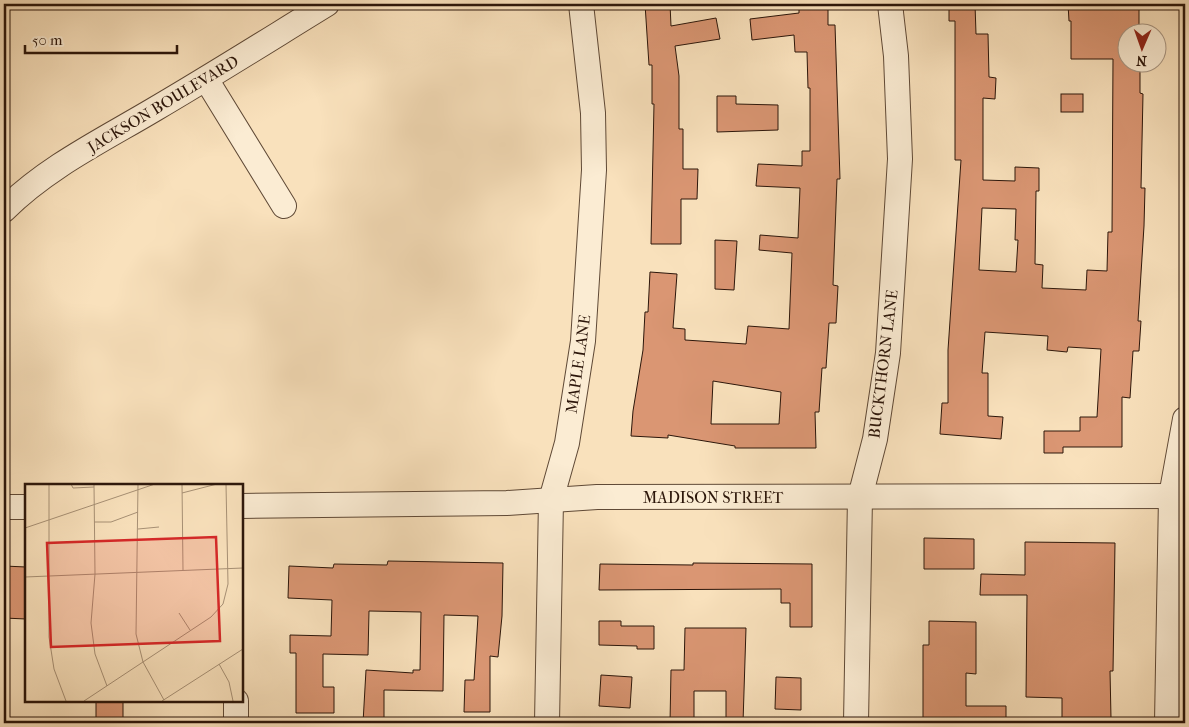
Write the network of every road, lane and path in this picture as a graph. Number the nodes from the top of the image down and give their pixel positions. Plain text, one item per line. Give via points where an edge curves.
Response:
1 (327, 4) edge
2 (581, 4) edge
3 (890, 4) edge
4 (206, 79) junction
5 (284, 206) dead end
6 (4, 210) edge
7 (1185, 419) edge
8 (1178, 496) edge
9 (860, 497) junction
10 (551, 500) junction
11 (242, 506) edge
12 (4, 507) edge
13 (25, 507) edge
14 (236, 702) edge
15 (236, 723) edge
16 (547, 723) edge
17 (856, 723) edge
18 (1167, 723) edge

1 - 4 street, JACKSON BOULEVARD
2 - 10 street, MAPLE LANE via 593,114 591,226 581,350 567,443
3 - 9 street, BUCKTHORN LANE via 896,56 900,158 892,297 882,404
4 - 5 street
4 - 6 street, JACKSON BOULEVARD via 58,166 22,192
7 - 8 street
8 - 9 street, MADISON STREET
8 - 18 street
9 - 10 street, MADISON STREET via 597,497
9 - 17 street, BUCKTHORN LANE
10 - 11 street, MADISON STREET
10 - 16 street, MAPLE LANE
12 - 13 street
14 - 15 street

